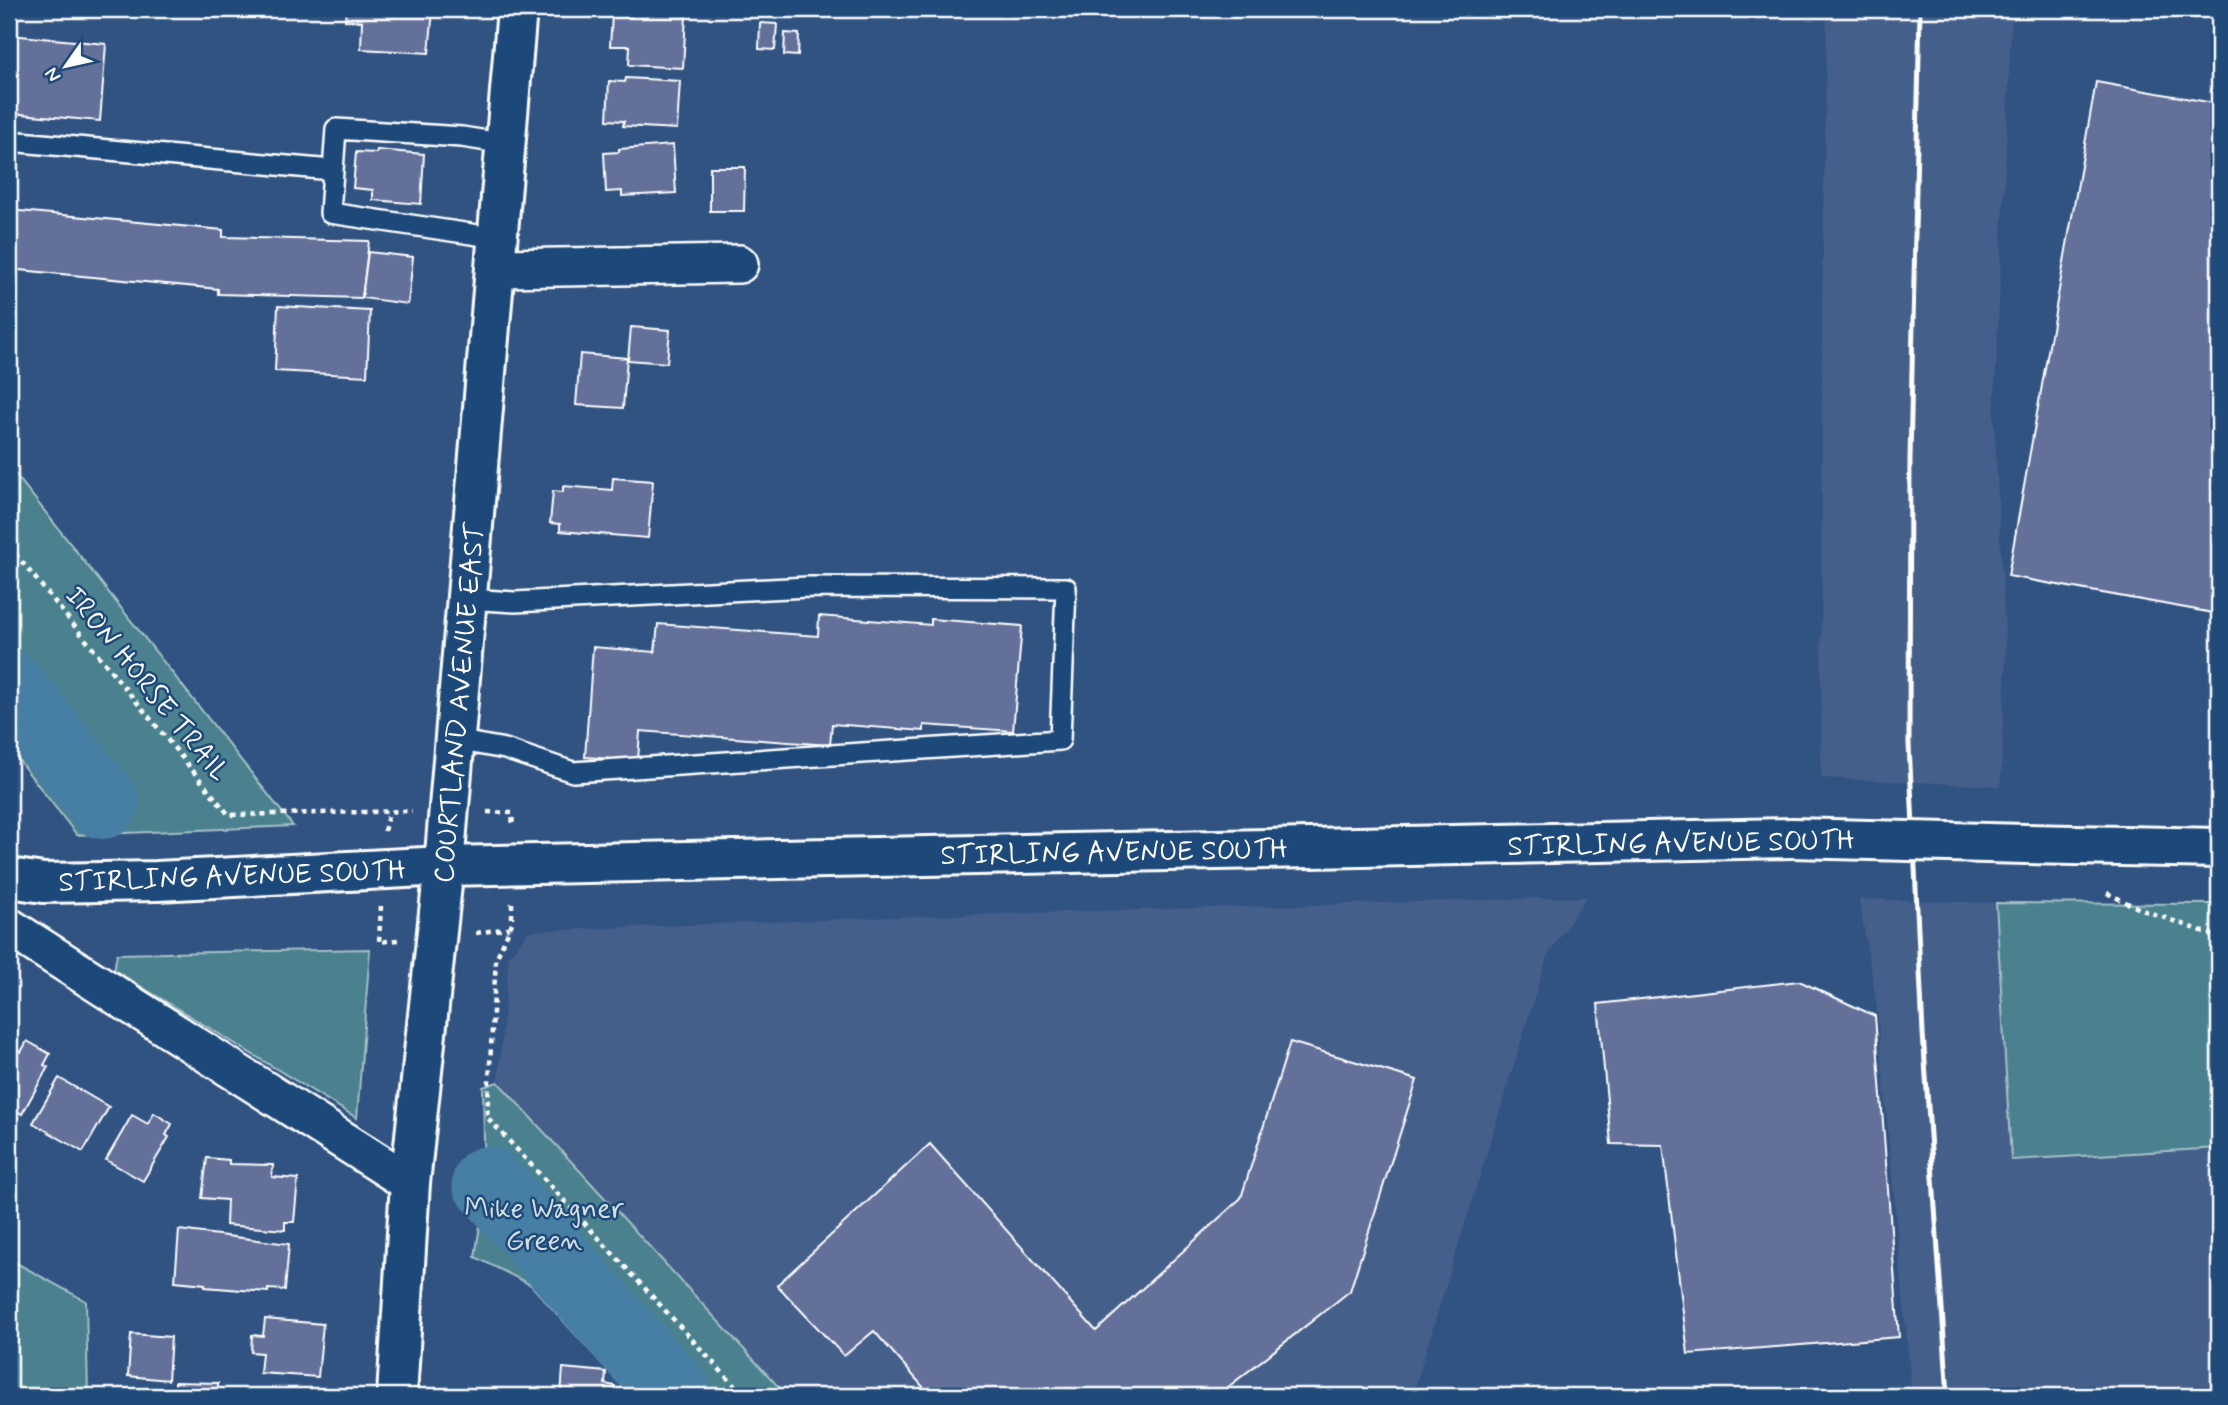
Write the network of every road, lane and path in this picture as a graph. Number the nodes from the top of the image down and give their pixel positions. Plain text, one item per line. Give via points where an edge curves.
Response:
1 (517, 9) edge
2 (9, 141) edge
3 (506, 144) junction
4 (332, 170) junction
5 (496, 253) junction
6 (739, 264) dead end
7 (9, 546) edge
8 (467, 599) junction
9 (455, 740) junction
10 (396, 811) dead end
11 (389, 812) junction
12 (498, 812) dead end
13 (384, 824) dead end
14 (513, 826) dead end
15 (2219, 848) edge
16 (444, 866) junction
17 (9, 878) edge
18 (2107, 893) dead end
19 (380, 924) dead end
20 (9, 927) edge
21 (501, 931) dead end
22 (2219, 937) edge
23 (389, 941) dead end
24 (410, 1183) junction
25 (397, 1396) edge
26 (744, 1396) edge

1 - 3 street, COURTLAND AVENUE EAST
2 - 4 lane
3 - 4 lane via 336,129
3 - 5 street, COURTLAND AVENUE EAST
4 - 5 lane via 330,213
5 - 6 street
5 - 8 street, COURTLAND AVENUE EAST
7 - 11 path, IRON HORSE TRAIL via 229,815
8 - 9 street, COURTLAND AVENUE EAST
8 - 9 lane via 515,601 808,587 1066,588 1060,740 573,772 505,749
9 - 16 street, COURTLAND AVENUE EAST
10 - 11 path, IRON HORSE TRAIL
11 - 13 path
12 - 14 path via 512,813
15 - 16 street, STIRLING AVENUE SOUTH, bridge via 1793,838
16 - 17 street, STIRLING AVENUE SOUTH via 157,881 44,883
16 - 24 street, COURTLAND AVENUE EAST
18 - 22 path
19 - 23 path via 379,942
20 - 24 street
21 - 26 path via 511,925 496,959 486,1117
24 - 25 street, COURTLAND AVENUE EAST

